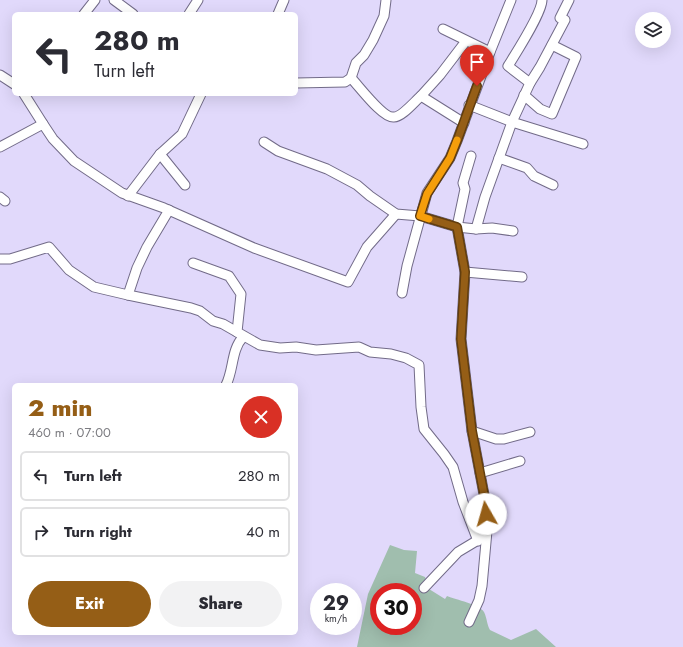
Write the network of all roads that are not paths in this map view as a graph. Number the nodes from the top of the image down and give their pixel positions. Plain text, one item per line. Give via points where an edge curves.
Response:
1 (96, 0) edge
2 (114, 0) edge
3 (198, 0) edge
4 (284, 0) edge
5 (386, 0) edge
6 (511, 0) edge
7 (542, 0) edge
8 (569, 0) edge
9 (86, 12) edge
10 (130, 12) edge
11 (190, 12) edge
12 (279, 12) edge
13 (442, 29) dead end
14 (466, 40) junction
15 (552, 45) junction
16 (490, 52) junction
17 (0, 75) edge
18 (351, 78) junction
19 (12, 81) edge
20 (298, 83) edge
21 (530, 83) junction
22 (524, 95) junction
23 (25, 96) edge
24 (200, 96) edge
25 (421, 96) junction
26 (469, 105) junction
27 (512, 122) junction
28 (464, 123) junction
29 (43, 124) junction
30 (264, 142) dead end
31 (583, 144) dead end
32 (0, 147) edge
33 (160, 154) junction
34 (471, 156) dead end
35 (499, 158) junction
36 (185, 185) dead end
37 (553, 185) dead end
38 (128, 196) junction
39 (169, 210) junction
40 (396, 214) junction
41 (420, 216) junction
42 (457, 227) junction
43 (476, 229) junction
44 (513, 231) dead end
45 (0, 259) edge
46 (193, 263) dead end
47 (465, 272) junction
48 (522, 277) dead end
49 (402, 293) dead end
50 (128, 295) junction
51 (240, 335) junction
52 (227, 383) edge
53 (472, 431) junction
54 (530, 432) dead end
55 (520, 461) dead end
56 (480, 473) junction
57 (487, 534) junction
58 (478, 540) junction
59 (424, 588) dead end
60 (469, 622) dead end

1 - 9 street
2 - 10 street
3 - 11 street
4 - 12 street
5 - 18 street via 384,16 364,55 356,64
6 - 16 street
7 - 21 street via 531,27 508,66
8 - 15 street via 560,18 565,20
13 - 14 street
14 - 16 street
14 - 25 street
15 - 21 street
15 - 22 street via 576,57 552,114 540,109
16 - 26 street
17 - 19 street
18 - 20 street via 345,82
18 - 25 street via 372,103 388,116 402,114
21 - 22 street
22 - 27 street
23 - 29 street
24 - 33 street via 182,134
25 - 28 street
26 - 27 street
26 - 28 street
27 - 31 street
27 - 35 street
28 - 41 street via 450,158 427,194
29 - 32 street
29 - 38 street via 74,161
30 - 40 street via 278,151 333,172 357,185
33 - 36 street
33 - 38 street
34 - 42 street via 463,183 465,189
35 - 37 street via 527,168 534,176
35 - 43 street
38 - 39 street
39 - 40 street via 254,248 348,282 367,247
39 - 50 street via 147,247
40 - 41 street
41 - 42 street
41 - 49 street
42 - 43 street
42 - 47 street
43 - 44 street
45 - 50 street via 10,259 49,247 69,270 94,287
46 - 51 street via 229,276 236,285 241,294
47 - 48 street
47 - 53 street via 461,339
50 - 51 street via 200,311
51 - 52 street
51 - 58 street via 260,345 280,348 316,350 359,347 370,352 406,358 419,365 424,430 452,467
53 - 54 street via 496,439
53 - 56 street
55 - 56 street
56 - 57 street via 486,505
57 - 58 street
57 - 60 street via 482,586
58 - 59 street via 458,552

